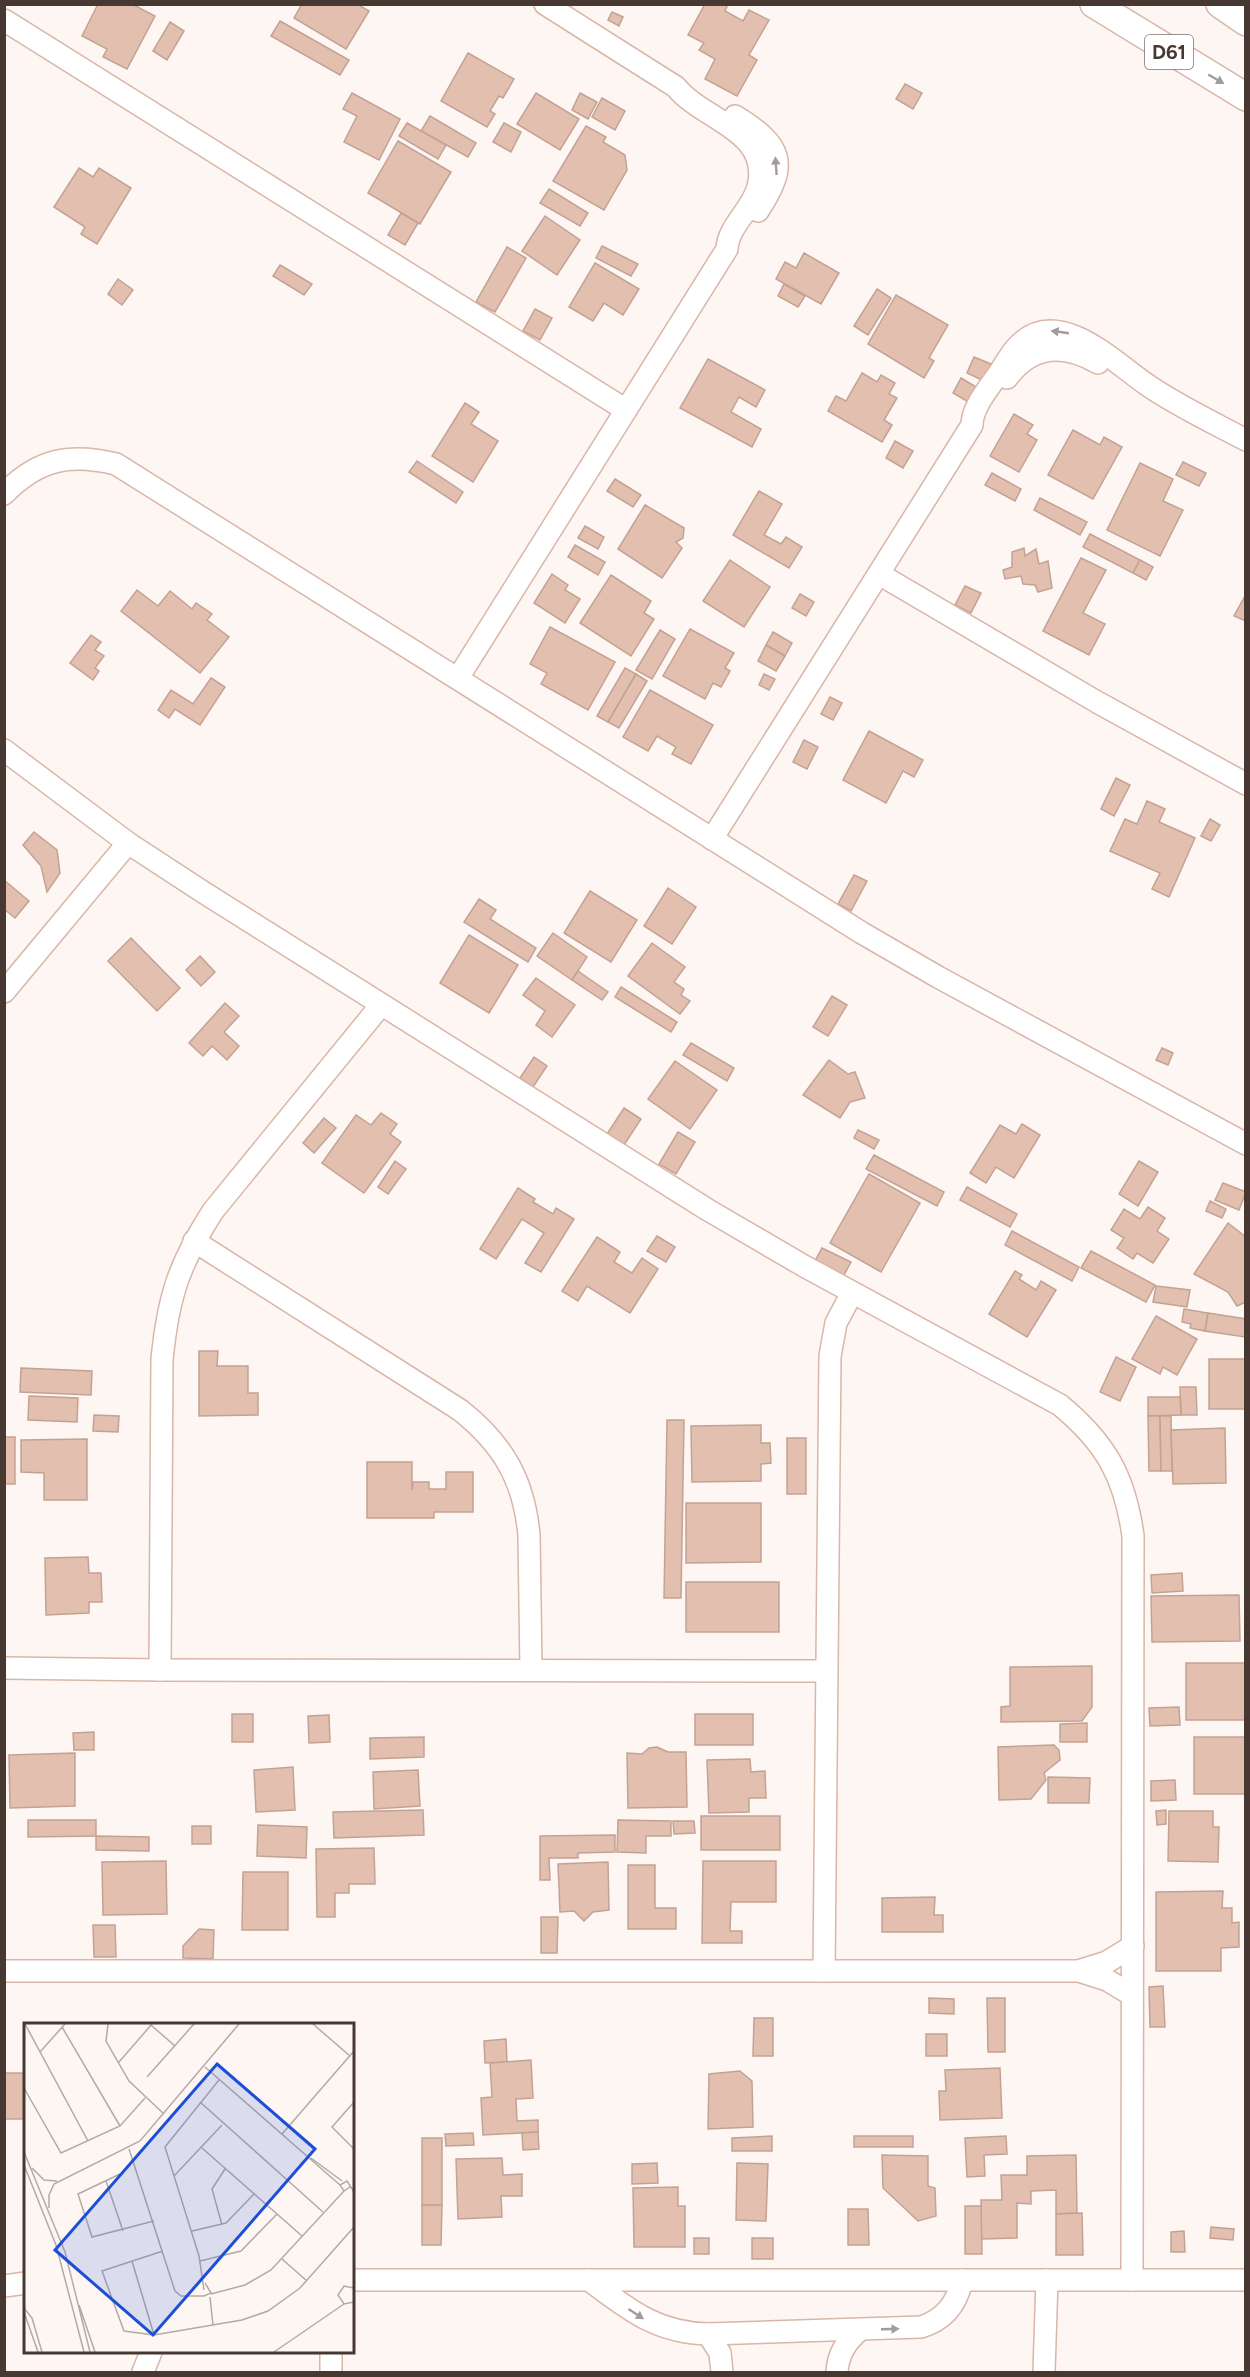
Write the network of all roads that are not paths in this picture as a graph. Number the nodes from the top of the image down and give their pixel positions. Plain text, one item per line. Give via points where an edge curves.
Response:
1 (545, 4) edge
2 (1094, 4) edge
3 (1220, 4) edge
4 (4, 20) edge
5 (1245, 22) edge
6 (1245, 97) edge
7 (626, 410) junction
8 (1245, 440) edge
9 (4, 494) edge
10 (879, 574) junction
11 (458, 678) junction
12 (4, 750) edge
13 (1245, 784) edge
14 (712, 839) junction
15 (128, 843) junction
16 (4, 992) edge
17 (381, 1005) junction
18 (1245, 1144) edge
19 (194, 1241) junction
20 (852, 1293) junction
21 (4, 1668) edge
22 (160, 1670) junction
23 (531, 1670) junction
24 (827, 1671) junction
25 (1133, 1946) junction
26 (4, 1971) edge
27 (824, 1971) junction
28 (1078, 1971) junction
29 (1132, 1995) junction
30 (4, 2274) edge
31 (24, 2276) edge
32 (354, 2280) edge
33 (589, 2280) junction
34 (962, 2280) junction
35 (1047, 2280) junction
36 (1132, 2280) junction
37 (1245, 2280) edge
38 (24, 2283) edge
39 (4, 2286) edge
40 (860, 2330) junction
41 (708, 2334) junction
42 (151, 2353) edge
43 (331, 2353) edge
44 (834, 2371) edge
45 (143, 2373) edge
46 (331, 2373) edge
47 (722, 2373) edge
48 (1044, 2373) edge

1 - 7 street via 676,87 693,91 759,131 768,140 777,165 771,191 741,237 727,249
2 -> 6 main road, D61
3 - 5 main road
4 - 7 street
7 - 11 street
8 - 10 street via 1144,384 1129,370 1071,334 1038,333 1012,352 975,411 972,425
9 - 11 street via 41,466 66,458 91,458 116,465
10 - 13 street
10 - 14 street
11 - 14 street
12 - 15 street
14 - 18 street via 861,933
15 - 16 street
15 - 17 street
17 - 19 street via 213,1211
17 - 20 street via 708,1210
19 - 22 street via 168,1309 162,1360
19 - 23 street via 460,1410 491,1438 514,1474 527,1514
20 - 24 street via 836,1323 830,1356
20 - 25 street via 1060,1405 1104,1449 1119,1476 1129,1505 1133,1536
21 - 22 street
22 - 23 street
23 - 24 street
24 - 27 street
25 - 28 street via 1107,1962
25 - 29 street
26 - 27 street
27 - 28 street
28 - 29 street via 1107,1980
29 - 36 street
30 - 31 street
32 - 33 street
33 - 34 street
33 -> 41 street via 657,2325
34 - 35 street
40 -> 34 street via 930,2324 952,2306
35 - 36 street
35 - 48 street
36 - 37 street
38 - 39 street
40 - 41 street
40 - 44 street via 846,2343
41 - 47 street via 720,2353
42 - 45 street
43 - 46 street

